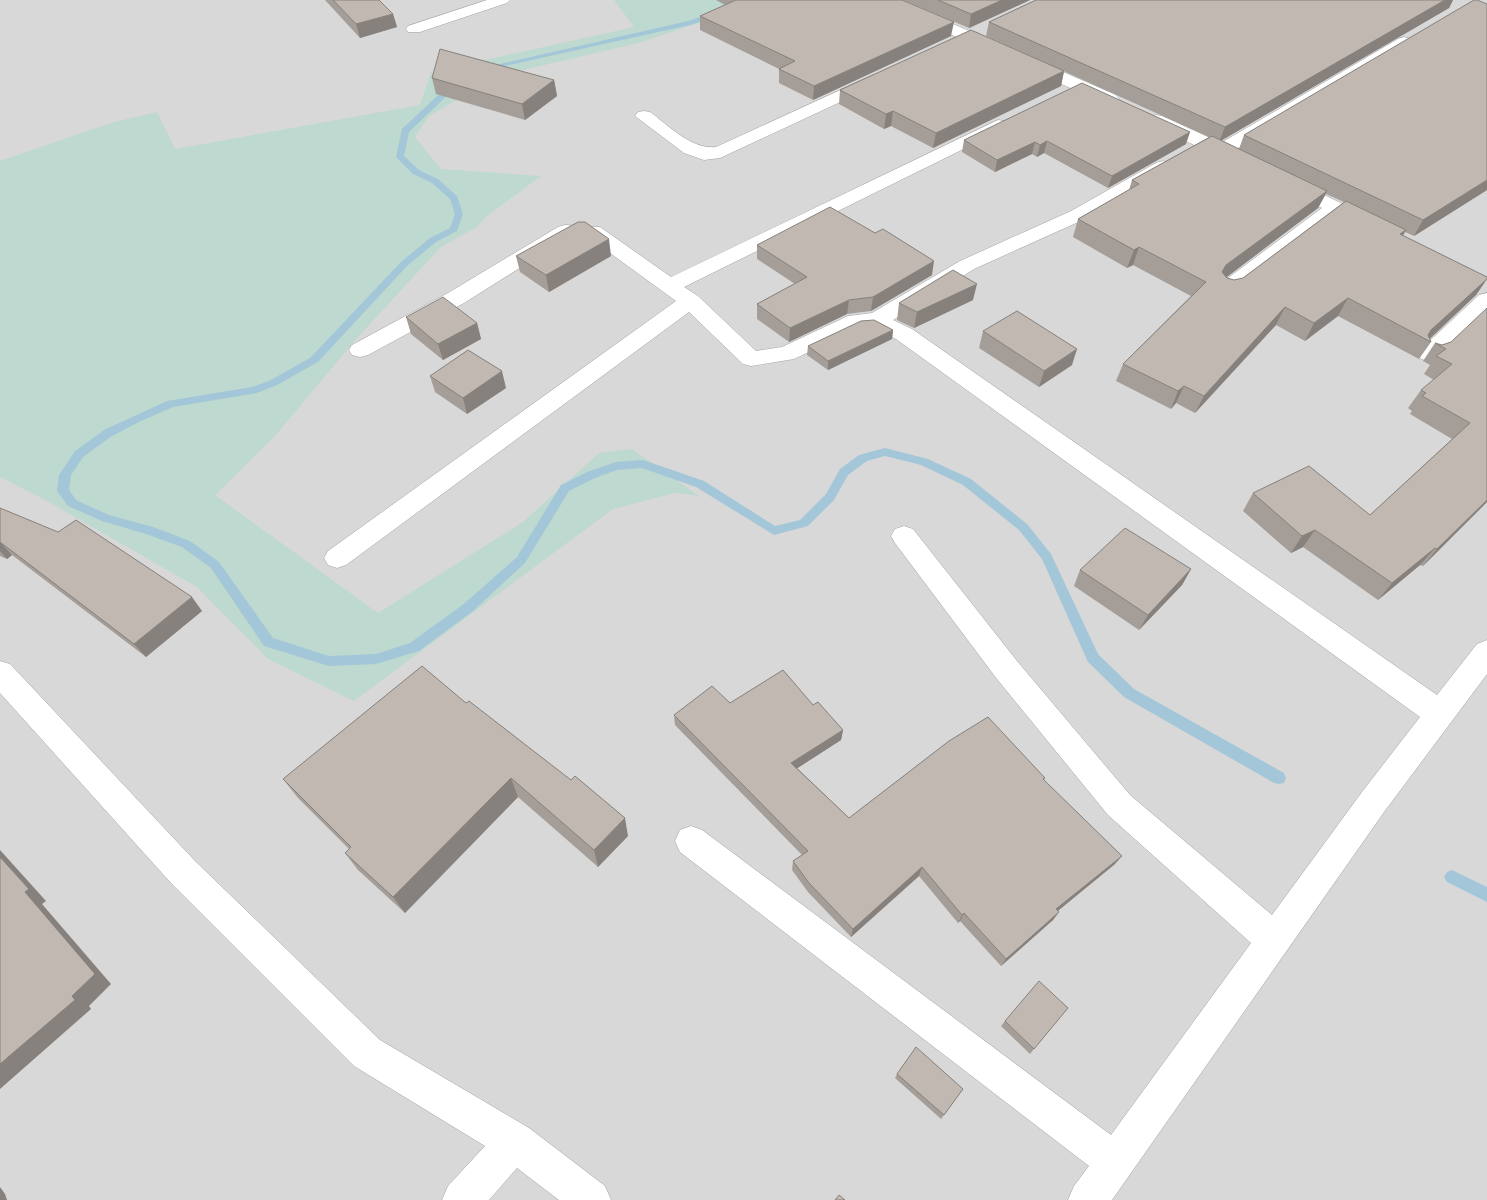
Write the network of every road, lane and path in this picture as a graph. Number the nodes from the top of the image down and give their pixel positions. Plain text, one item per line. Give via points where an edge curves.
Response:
1 (502, 0) edge
2 (885, 0) edge
3 (987, 28) dead end
4 (414, 29) dead end
5 (970, 36) junction
6 (1414, 36) edge
7 (952, 44) edge
8 (889, 73) edge
9 (1078, 86) junction
10 (1060, 94) edge
11 (644, 116) dead end
12 (1016, 116) edge
13 (1199, 151) junction
14 (1247, 164) edge
15 (1274, 176) edge
16 (1336, 207) junction
17 (1389, 233) edge
18 (669, 286) junction
19 (1227, 290) edge
20 (1487, 300) edge
21 (690, 301) junction
22 (877, 320) junction
23 (360, 350) dead end
24 (1428, 354) edge
25 (904, 536) dead end
26 (338, 558) dead end
27 (1487, 652) edge
28 (0, 673) edge
29 (1440, 714) junction
30 (691, 840) dead end
31 (1274, 940) junction
32 (515, 1142) junction
33 (1115, 1162) junction
34 (462, 1200) edge
35 (591, 1200) edge
36 (1088, 1200) edge

1 - 4 street
2 - 5 street
3 - 5 street
5 - 7 street
5 - 9 street
6 - 13 street
8 - 11 street via 720,152 704,154 690,149
9 - 10 street
9 - 13 street via 1133,109
12 - 18 street
13 - 14 street
13 - 22 street via 1078,215 967,265
15 - 16 street
16 - 17 street
16 - 19 street
18 - 21 street
18 - 23 street via 592,231 565,231 456,298
20 - 24 street
21 - 22 street via 751,359 786,354 856,322
21 - 26 street
22 - 29 street via 904,334
25 - 31 street via 1007,670 1119,805
27 - 29 street
28 - 32 street via 183,872 367,1053
29 - 31 street
30 - 33 street
31 - 33 street
32 - 34 street
32 - 35 street
33 - 36 street

